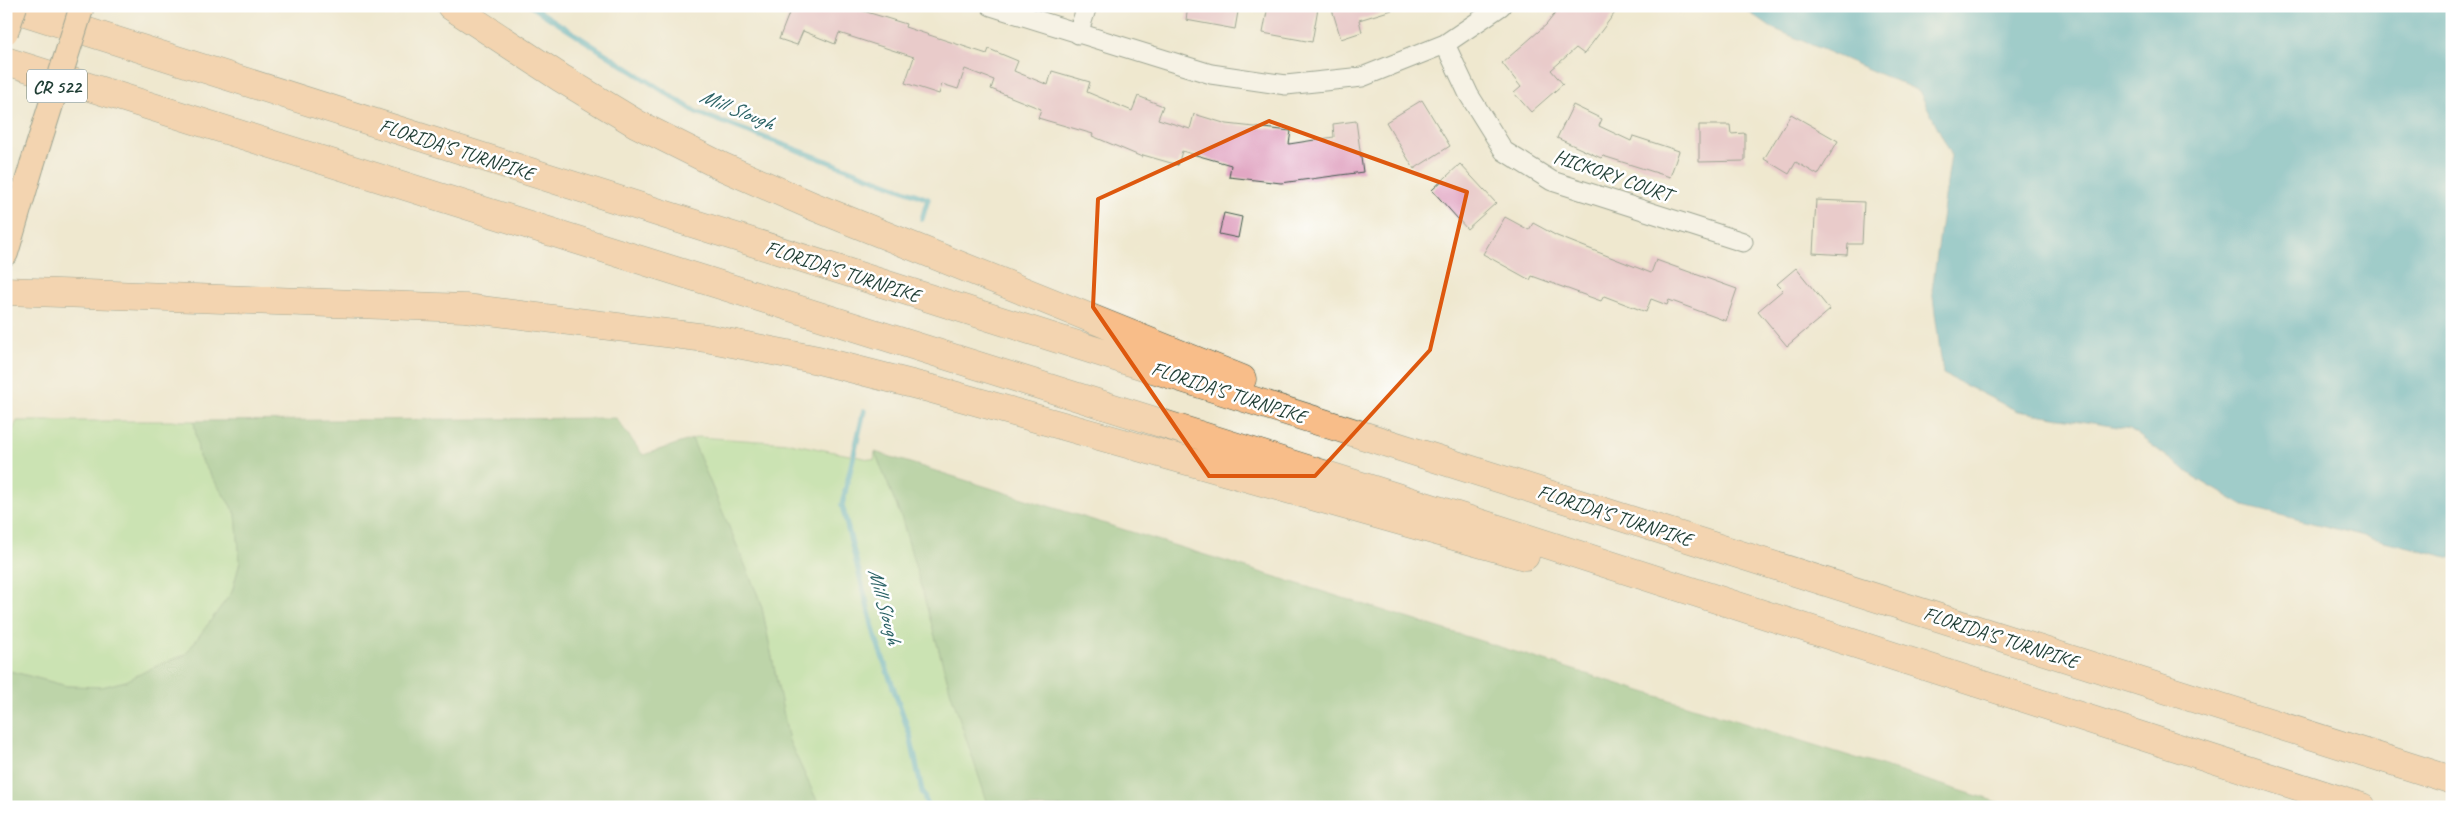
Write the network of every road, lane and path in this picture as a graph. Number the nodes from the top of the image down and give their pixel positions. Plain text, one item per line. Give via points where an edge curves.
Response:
1 (6, 6) edge
2 (15, 6) edge
3 (82, 6) edge
4 (451, 6) edge
5 (991, 6) edge
6 (1087, 6) edge
7 (1501, 6) edge
8 (6, 32) edge
9 (1078, 34) junction
10 (1445, 44) junction
11 (6, 61) edge
12 (1743, 242) dead end
13 (6, 253) edge
14 (6, 291) edge
15 (1362, 434) junction
16 (1912, 662) junction
17 (2452, 780) edge
18 (2362, 807) edge

1 - 15 highway, FLORIDA'S TURNPIKE
2 - 8 main road, bridge
3 - 13 main road, CR 522, bridge
4 - 15 highway via 637,124 721,166 814,207 1246,381
5 - 9 street
6 - 9 street
7 - 10 street
9 - 10 street via 1211,74 1286,85 1362,77
10 - 12 street, HICKORY COURT via 1469,95 1504,151 1552,181
11 - 16 highway via 1483,524
14 - 16 highway via 465,308 706,338 818,360 932,389 1292,492
15 - 17 highway, FLORIDA'S TURNPIKE
16 - 18 highway

